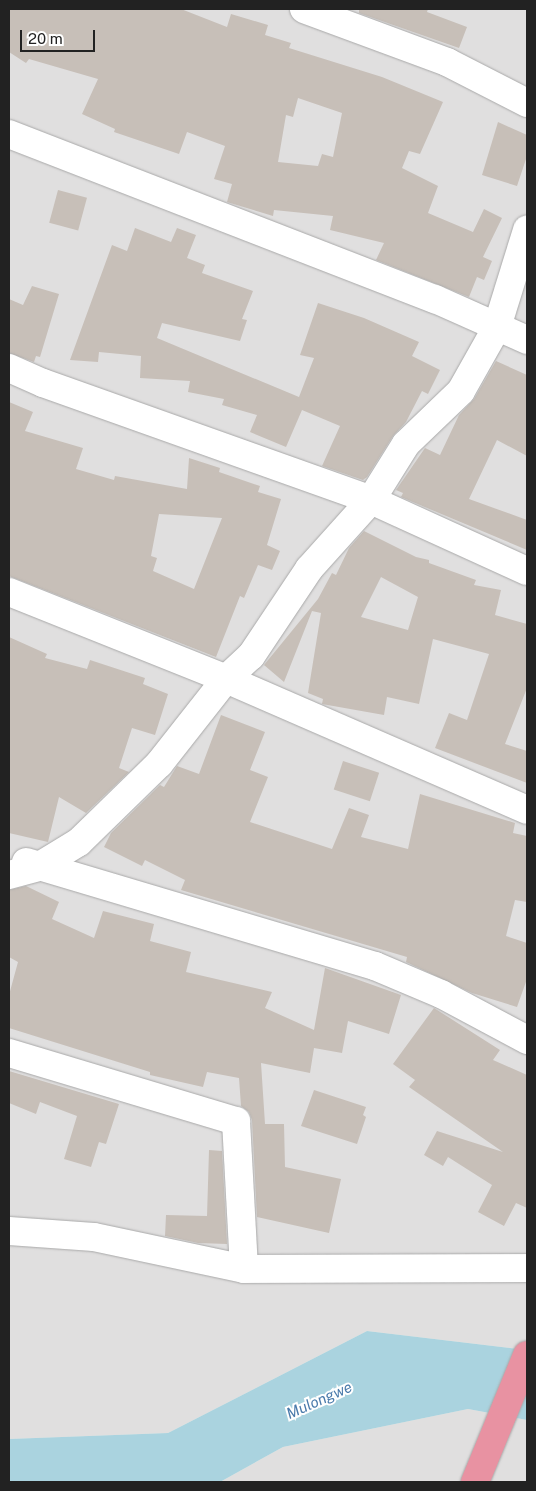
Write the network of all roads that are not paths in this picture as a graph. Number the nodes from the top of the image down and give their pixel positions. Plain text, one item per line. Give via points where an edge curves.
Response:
1 (304, 9) edge
2 (527, 103) edge
3 (9, 134) edge
4 (527, 230) edge
5 (497, 327) junction
6 (527, 340) edge
7 (9, 368) edge
8 (371, 500) junction
9 (527, 571) edge
10 (9, 592) edge
11 (226, 679) junction
12 (527, 810) edge
13 (9, 855) edge
14 (38, 867) junction
15 (9, 875) edge
16 (527, 1040) edge
17 (9, 1054) edge
18 (9, 1231) edge
19 (527, 1268) edge
20 (244, 1270) junction
21 (527, 1355) edge
22 (475, 1482) edge

1 - 2 street via 447,62
3 - 5 street via 435,299
4 - 5 street
5 - 6 street
5 - 8 street via 461,391 406,444
7 - 8 street
8 - 9 street
8 - 11 street via 308,569 251,656
10 - 11 street
11 - 12 street
11 - 14 street via 158,764 79,842
13 - 14 street
14 - 15 street
14 - 16 street via 375,966 441,994
17 - 20 street via 236,1121
18 - 20 street via 94,1237
19 - 20 street
21 - 22 highway

